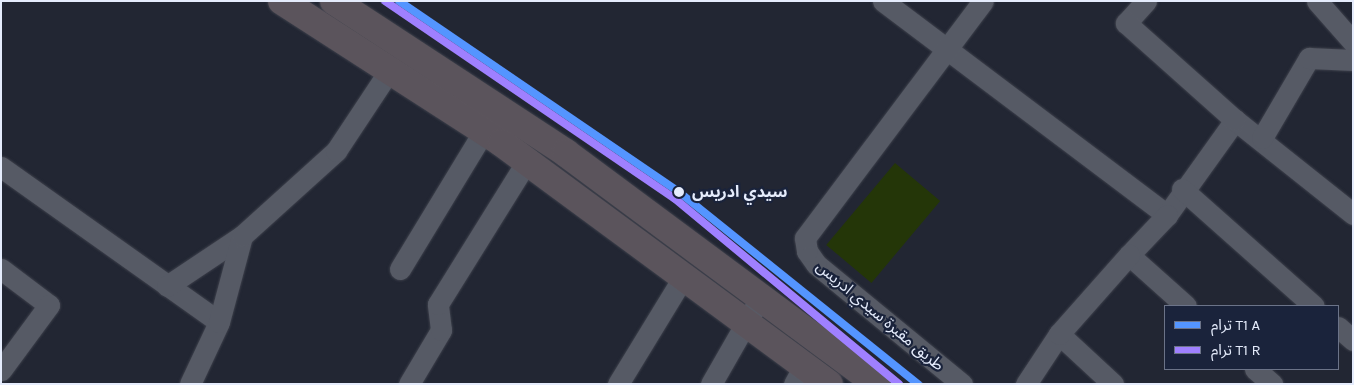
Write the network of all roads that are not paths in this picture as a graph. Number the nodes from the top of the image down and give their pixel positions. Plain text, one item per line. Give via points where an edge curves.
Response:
1 (282, 1) edge
2 (334, 1) edge
3 (883, 1) edge
4 (983, 1) edge
5 (1146, 1) edge
6 (1317, 1) edge
7 (1353, 42) edge
8 (945, 50) junction
9 (1353, 60) edge
10 (389, 71) junction
11 (1235, 120) junction
12 (484, 131) junction
13 (1262, 138) junction
14 (527, 161) junction
15 (1, 167) edge
16 (1182, 189) junction
17 (1353, 214) edge
18 (1167, 215) junction
19 (242, 236) junction
20 (1129, 255) junction
21 (1, 269) edge
22 (400, 269) dead end
23 (684, 276) junction
24 (167, 286) junction
25 (762, 295) junction
26 (1185, 305) edge
27 (1313, 305) edge
28 (745, 320) junction
29 (219, 322) junction
30 (1339, 328) edge
31 (1059, 334) junction
32 (1353, 340) edge
33 (1, 370) edge
34 (1256, 370) edge
35 (799, 374) edge
36 (190, 384) edge
37 (409, 384) edge
38 (618, 384) edge
39 (710, 384) edge
40 (829, 384) edge
41 (876, 384) edge
42 (962, 384) edge
43 (1026, 384) edge
44 (1113, 384) edge
45 (1272, 384) edge

1 - 10 main road
2 - 25 main road via 566,153
3 - 8 street
4 - 8 street, طريق مقبرة سيدي ادريس
5 - 11 street via 1126,23
6 - 7 street
8 - 18 street
8 - 42 street, طريق مقبرة سيدي ادريس via 817,216 805,238 806,251 816,264
9 - 13 street via 1308,58
10 - 12 main road
10 - 19 street via 336,151
11 - 13 street
11 - 16 street
12 - 14 main road
12 - 22 street
13 - 17 street
14 - 23 main road
14 - 37 street via 438,304 441,330
15 - 24 street
16 - 18 street
16 - 27 street
18 - 20 street
19 - 24 street
19 - 29 street
20 - 26 street
20 - 31 street
21 - 33 street via 49,304
23 - 28 main road
23 - 38 street
24 - 29 street
25 - 28 street
25 - 41 main road
28 - 35 main road
28 - 39 street
29 - 36 street
30 - 32 street
31 - 43 street
31 - 44 street
34 - 45 street
35 - 40 main road

